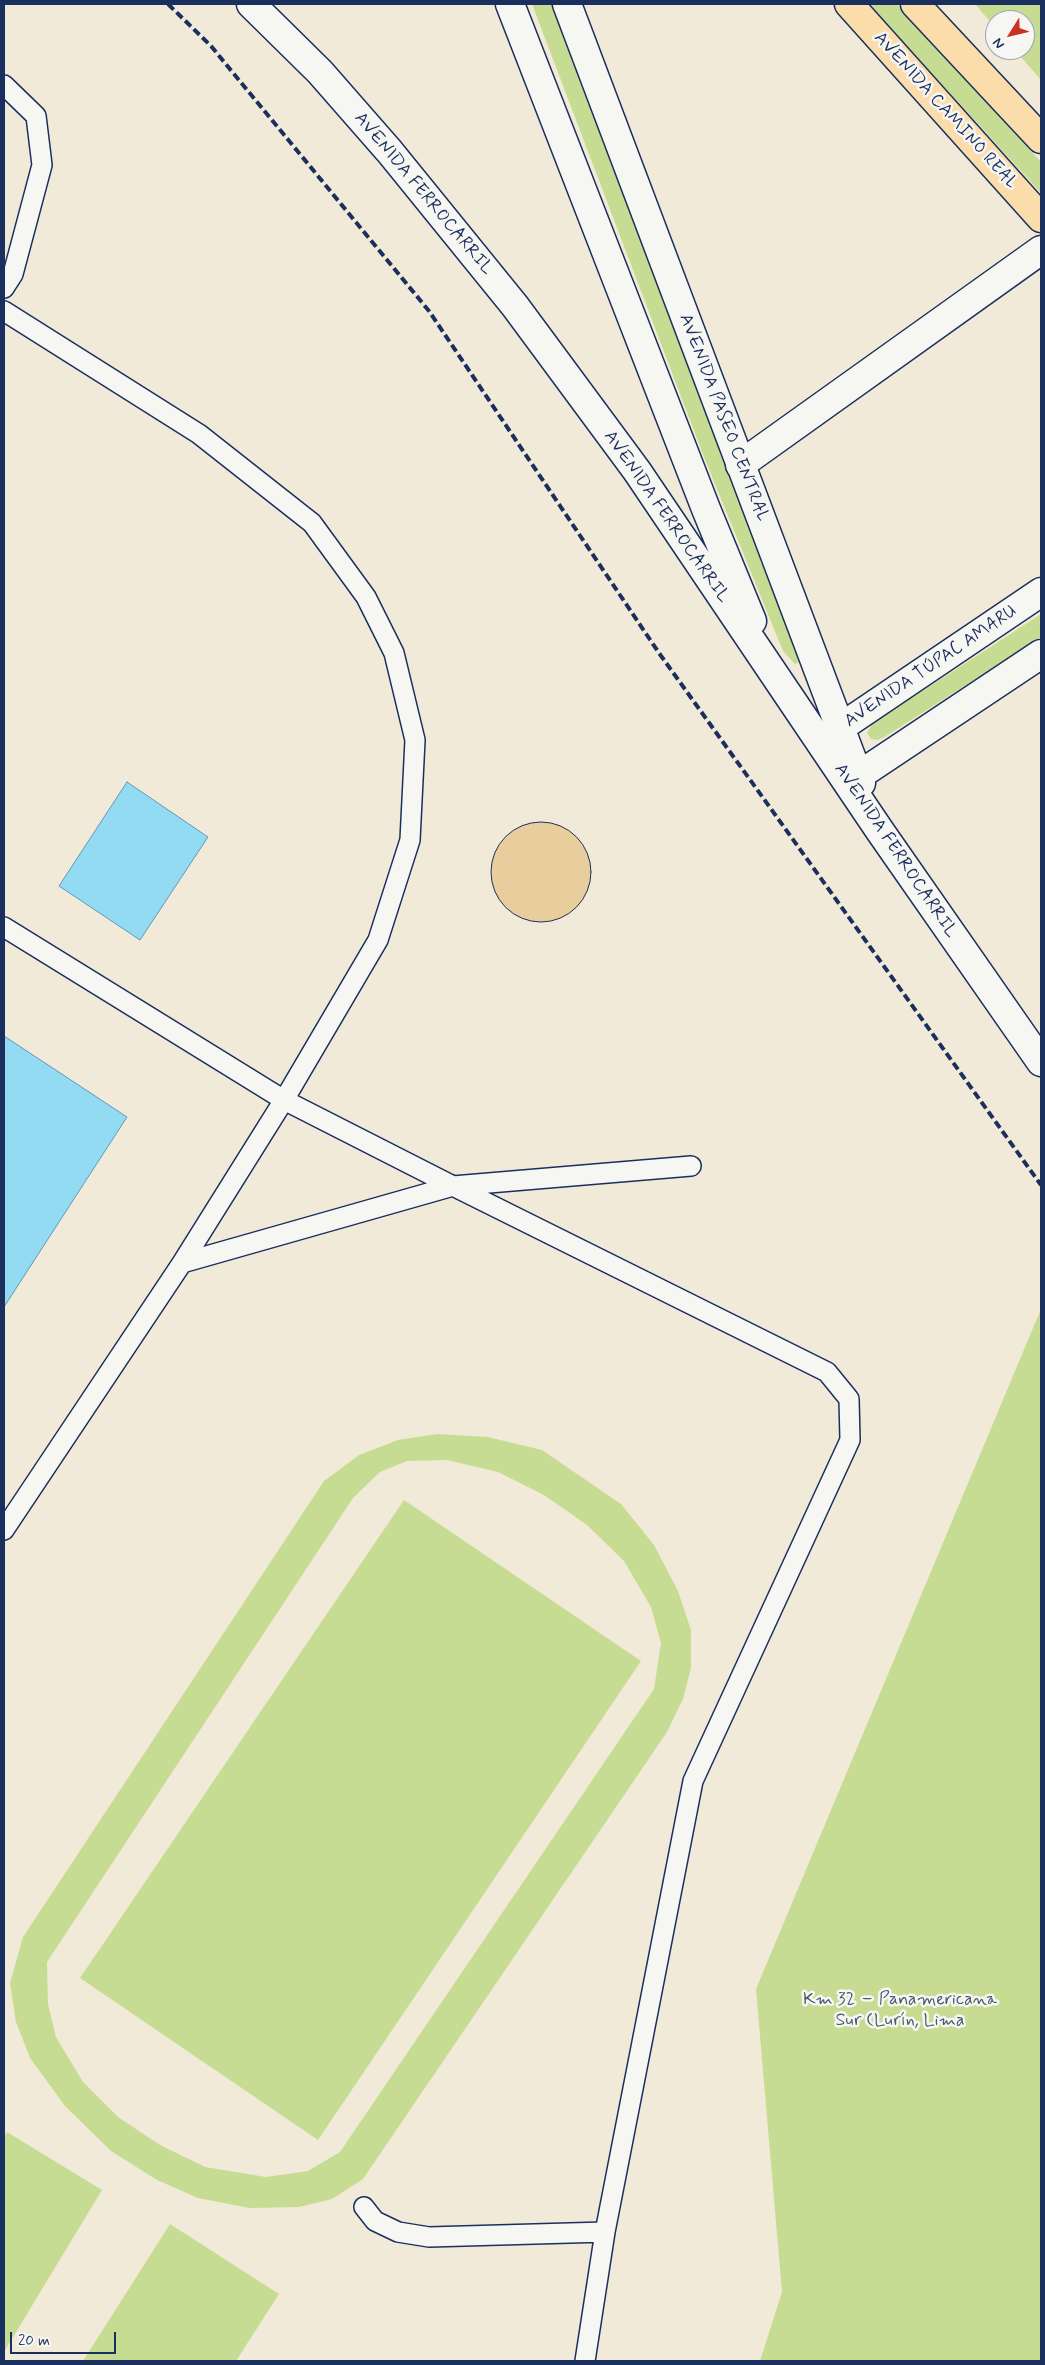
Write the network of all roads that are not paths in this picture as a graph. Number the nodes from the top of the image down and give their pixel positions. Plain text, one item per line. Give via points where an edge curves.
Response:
1 (251, 4) edge
2 (510, 4) edge
3 (567, 4) edge
4 (849, 4) edge
5 (916, 4) edge
6 (4, 86) edge
7 (1041, 139) edge
8 (1041, 218) edge
9 (1041, 250) edge
10 (4, 288) edge
11 (4, 311) edge
12 (740, 464) junction
13 (1041, 592) edge
14 (1041, 654) edge
15 (774, 676) junction
16 (830, 734) junction
17 (858, 776) junction
18 (880, 831) junction
19 (4, 927) edge
20 (1041, 1062) edge
21 (284, 1100) junction
22 (691, 1166) dead end
23 (453, 1186) junction
24 (182, 1262) junction
25 (4, 1530) edge
26 (364, 2206) dead end
27 (605, 2232) junction
28 (584, 2361) edge

1 - 15 street, AVENIDA FERROCARRIL via 320,72 390,152 515,306 637,471
2 - 15 street
3 - 12 street, AVENIDA PASEO CENTRAL
4 - 8 main road, AVENIDA CAMINO REAL
5 - 7 main road
6 - 10 lane via 36,116 42,165 12,274
9 - 12 street
11 - 21 lane via 199,434 312,523 366,597 394,653 415,740 410,840 378,940
12 - 16 street, AVENIDA PASEO CENTRAL
13 - 16 street, AVENIDA TÚPAC AMARU
14 - 17 street
15 - 16 street, AVENIDA FERROCARRIL
16 - 17 street, AVENIDA PASEO CENTRAL
16 - 18 street, AVENIDA FERROCARRIL
17 - 18 street, AVENIDA PASEO CENTRAL
18 - 20 street, AVENIDA FERROCARRIL
19 - 21 lane
21 - 23 lane
21 - 24 lane
22 - 23 lane
23 - 24 lane
23 - 27 lane via 828,1372 849,1399 850,1440 693,1780
24 - 25 lane
26 - 27 lane via 375,2221 398,2232 429,2237
27 - 28 lane

